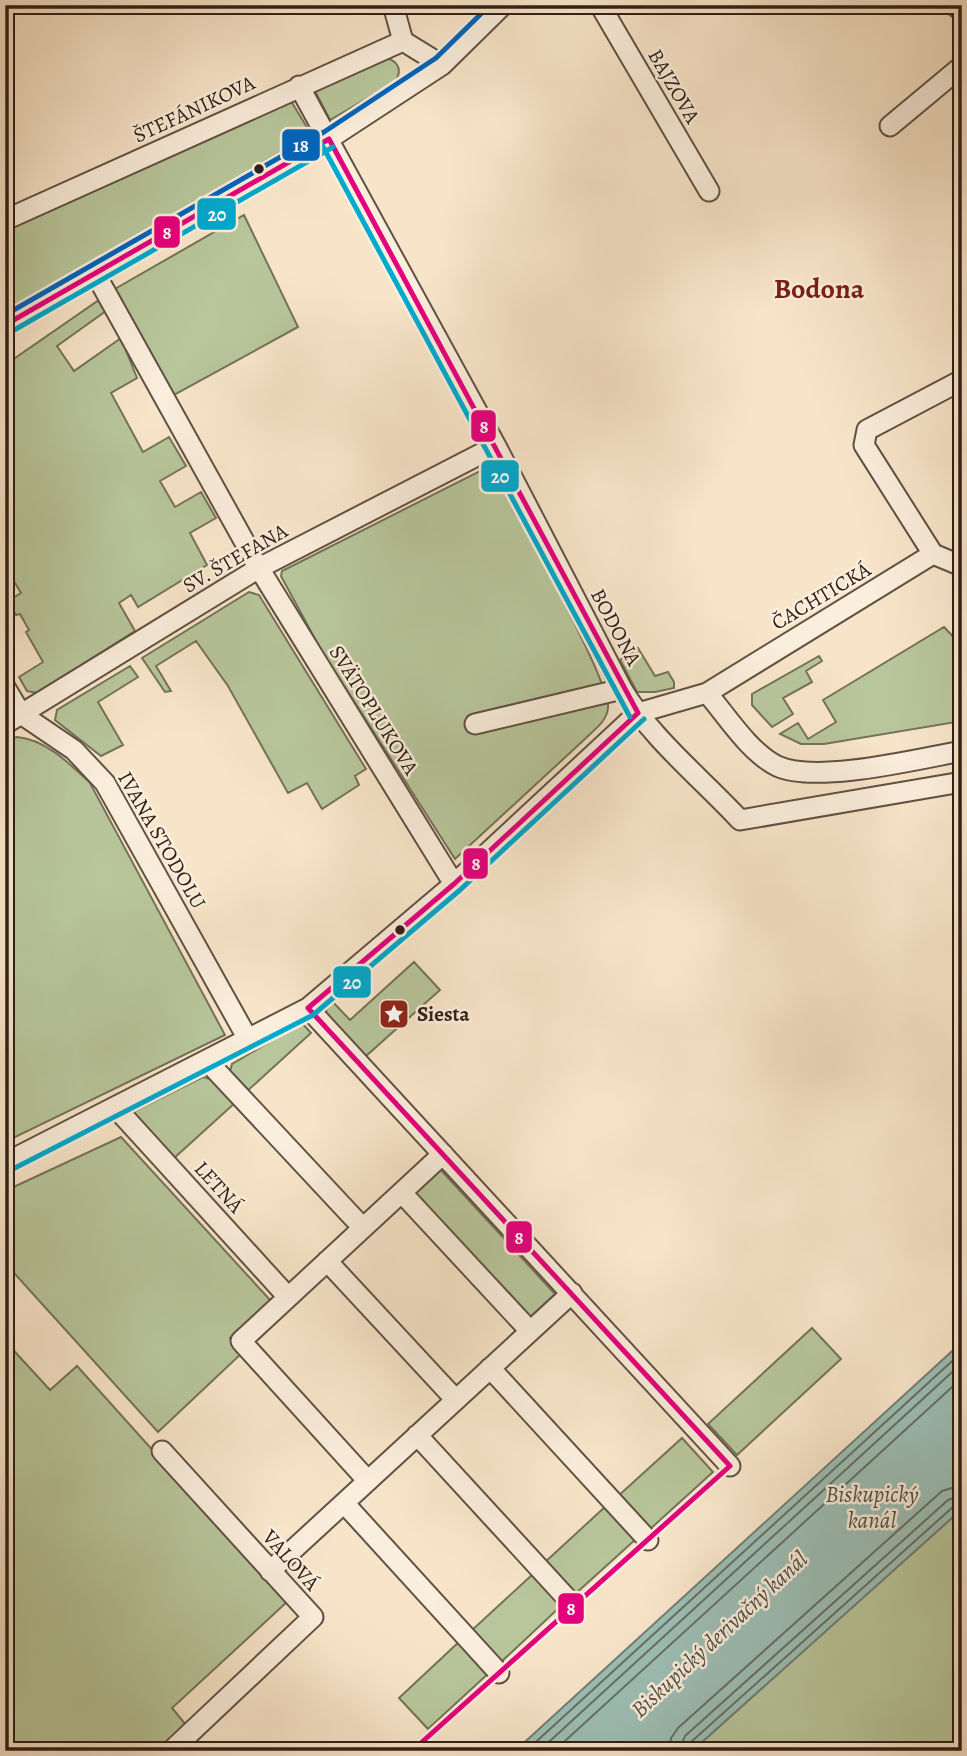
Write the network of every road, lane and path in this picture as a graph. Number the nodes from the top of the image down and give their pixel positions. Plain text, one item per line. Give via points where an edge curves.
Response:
1 (393, 5) edge
2 (503, 5) edge
3 (600, 5) edge
4 (954, 5) edge
5 (962, 11) edge
6 (403, 41) junction
7 (442, 65) junction
8 (962, 66) edge
9 (299, 86) junction
10 (890, 126) dead end
11 (329, 139) junction
12 (709, 191) dead end
13 (5, 220) edge
14 (95, 273) junction
15 (5, 325) edge
16 (962, 380) edge
17 (496, 446) junction
18 (244, 541) dead end
19 (933, 554) junction
20 (256, 564) junction
21 (962, 566) edge
22 (5, 687) edge
23 (622, 689) junction
24 (706, 693) junction
25 (638, 713) junction
26 (13, 719) edge
27 (475, 724) dead end
28 (958, 751) edge
29 (961, 782) edge
30 (454, 884) junction
31 (308, 1008) junction
32 (249, 1041) junction
33 (208, 1062) junction
34 (116, 1108) junction
35 (443, 1154) junction
36 (5, 1163) edge
37 (402, 1193) junction
38 (363, 1228) junction
39 (327, 1261) junction
40 (572, 1293) junction
41 (289, 1297) junction
42 (530, 1331) junction
43 (490, 1368) junction
44 (456, 1400) junction
45 (417, 1435) junction
46 (162, 1451) dead end
47 (730, 1466) dead end
48 (368, 1481) junction
49 (344, 1503) junction
50 (648, 1540) dead end
51 (270, 1571) junction
52 (574, 1606) dead end
53 (499, 1673) dead end
54 (171, 1751) edge

1 - 6 street
2 - 7 street
3 - 12 street, BAJZOVA
4 - 5 street
6 - 7 street
6 - 9 street, ŠTEFÁNIKOVA
7 - 11 street
8 - 10 street
9 - 11 street, BODONA
9 - 13 street, ŠTEFÁNIKOVA
11 - 14 street
11 - 17 street, BODONA
14 - 15 street
14 - 18 street
16 - 19 street via 867,430 864,445
17 - 20 street, SV. ŠTEFANA
17 - 23 street, BODONA
19 - 21 street
19 - 24 street, ČACHTICKÁ
20 - 26 street, SV. ŠTEFANA
20 - 30 street, SVÄTOPLUKOVA
22 - 26 street, IVANA STODOLU
23 - 25 street, BODONA
23 - 27 street
24 - 25 street, ČACHTICKÁ
24 - 28 street via 761,755 778,766 809,774
25 - 29 street, BODONA via 740,820
25 - 30 street
26 - 32 street, IVANA STODOLU via 74,750 104,783
28 - 29 street
30 - 31 street
31 - 32 street
31 - 35 street
32 - 33 street
33 - 34 street
33 - 38 street
34 - 36 street
34 - 41 street, LETNÁ
35 - 37 street
35 - 40 street
37 - 38 street
37 - 42 street
38 - 39 street
39 - 41 street
39 - 44 street
40 - 42 street
40 - 47 street
41 - 48 street via 241,1341
42 - 43 street
43 - 44 street
43 - 50 street
44 - 45 street
45 - 48 street
45 - 52 street
46 - 51 street, VALOVÁ
48 - 49 street
49 - 51 street
49 - 53 street
51 - 54 street, VALOVÁ via 313,1617

